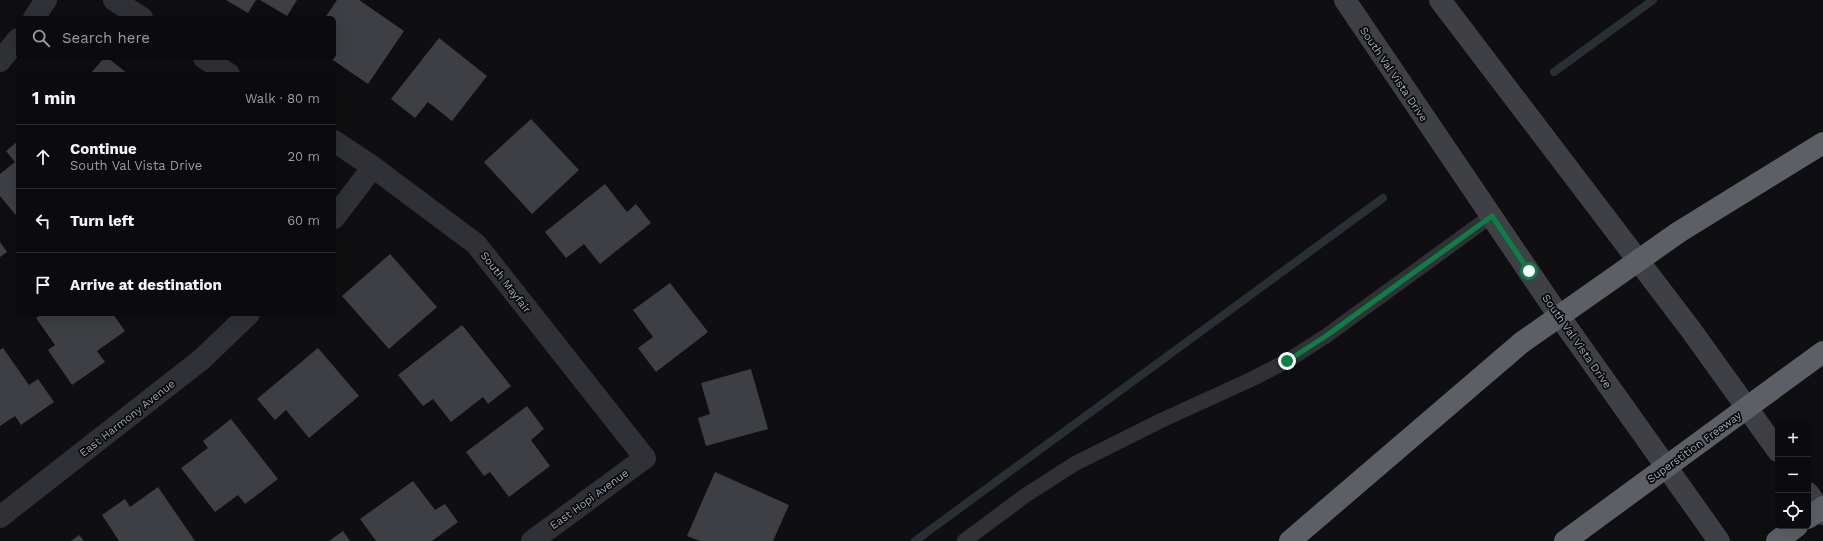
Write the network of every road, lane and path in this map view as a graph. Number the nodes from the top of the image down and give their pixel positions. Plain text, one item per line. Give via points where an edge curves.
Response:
1 (46, 0) edge
2 (114, 0) edge
3 (1345, 0) edge
4 (1440, 0) edge
5 (35, 16) edge
6 (139, 16) edge
7 (16, 41) edge
8 (0, 60) edge
9 (207, 60) edge
10 (226, 72) edge
11 (336, 142) edge
12 (1823, 143) edge
13 (374, 167) junction
14 (336, 215) edge
15 (1492, 216) junction
16 (1638, 261) junction
17 (247, 316) edge
18 (1559, 316) junction
19 (1823, 352) edge
20 (1775, 447) edge
21 (645, 458) joint
22 (1811, 497) edge
23 (1823, 507) edge
24 (1823, 514) edge
25 (1811, 516) edge
26 (0, 517) edge
27 (1793, 529) edge
28 (532, 541) edge
29 (964, 541) edge
30 (1290, 541) edge
31 (1565, 541) edge
32 (1719, 541) edge
33 (1777, 541) edge

1 - 5 street
2 - 6 street
3 - 15 main road, South Val Vista Drive
4 - 16 main road
7 - 8 street
9 - 10 street
11 - 13 street, South Mayfair
12 - 16 highway via 1679,232
13 - 14 street
13 - 21 street, South Mayfair via 476,244
15 - 18 main road, South Val Vista Drive
15 - 29 lane via 1332,332 1287,361 1076,462
16 - 18 highway
16 - 20 main road
17 - 26 street, East Harmony Avenue via 202,359
18 - 30 highway via 1521,343
18 - 32 main road, South Val Vista Drive
19 - 31 highway, Superstition Freeway
21 - 28 street, East Hopi Avenue
22 - 24 main road
23 - 25 highway
27 - 33 highway

